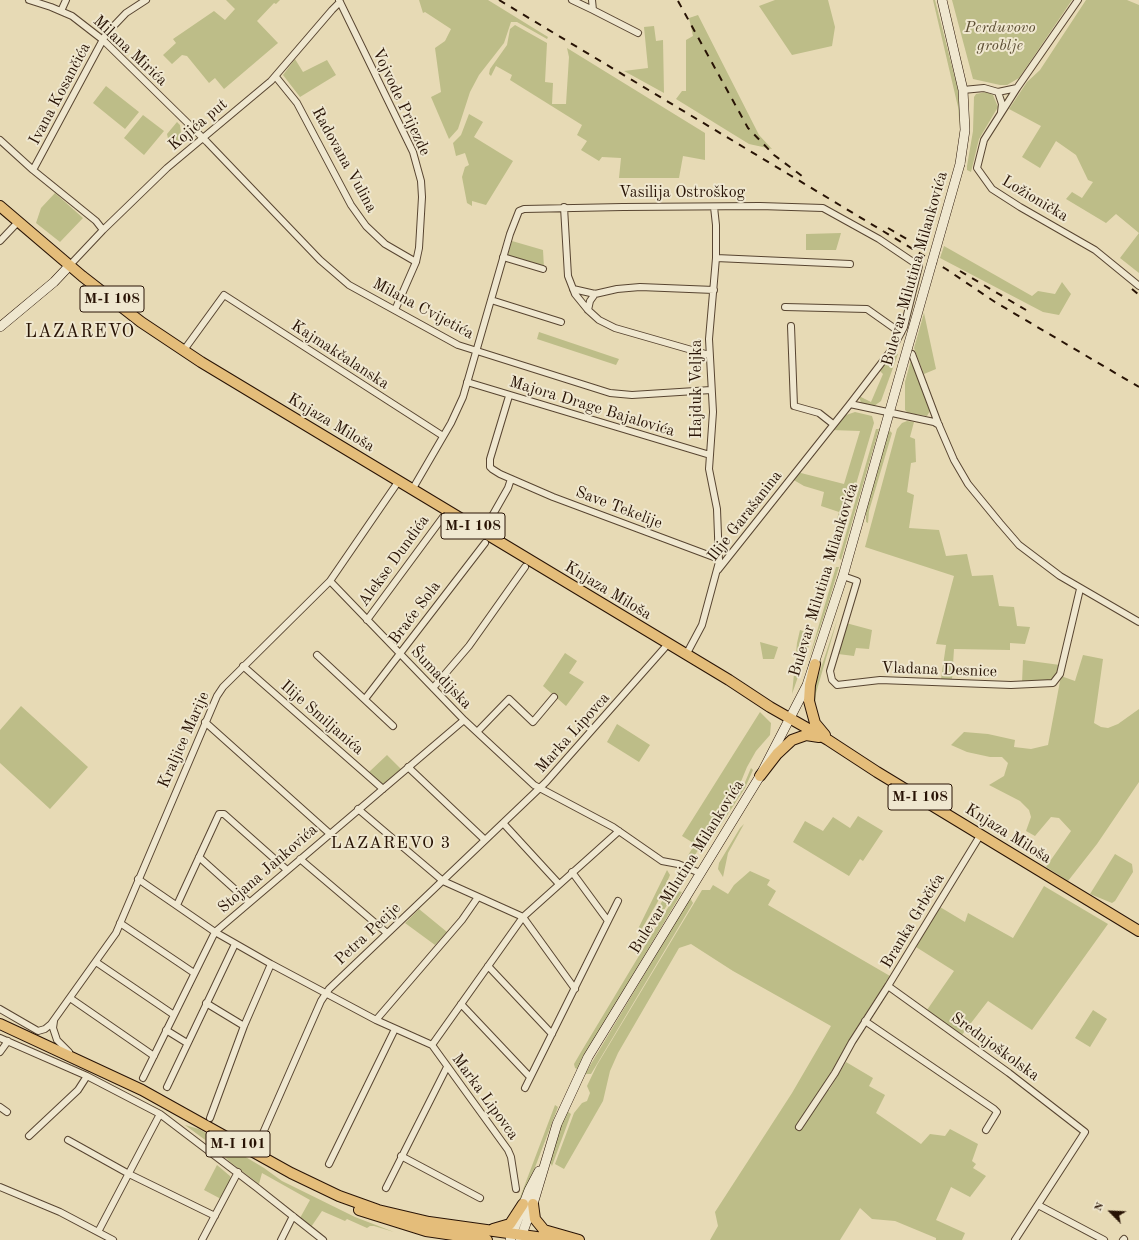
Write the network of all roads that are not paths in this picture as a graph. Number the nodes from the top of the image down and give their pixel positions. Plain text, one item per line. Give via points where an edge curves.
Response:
1 (29, 0) edge
2 (66, 0) edge
3 (146, 0) edge
4 (572, 0) edge
5 (592, 0) edge
6 (942, 0) edge
7 (1078, 0) edge
8 (340, 1) edge
9 (593, 10) junction
10 (61, 11) junction
11 (638, 33) dead end
12 (103, 40) junction
13 (276, 77) junction
14 (1017, 88) junction
15 (963, 90) junction
16 (998, 92) junction
17 (1001, 114) junction
18 (202, 138) junction
19 (0, 140) edge
20 (33, 170) junction
21 (0, 206) edge
22 (564, 207) junction
23 (714, 207) junction
24 (18, 222) junction
25 (103, 230) junction
26 (0, 241) edge
27 (503, 257) junction
28 (716, 258) junction
29 (416, 262) junction
30 (850, 264) dead end
31 (70, 265) junction
32 (543, 269) dead end
33 (919, 270) joint
34 (1139, 286) edge
35 (573, 290) junction
36 (714, 290) junction
37 (595, 294) junction
38 (491, 300) junction
39 (785, 307) dead end
40 (395, 310) junction
41 (588, 310) junction
42 (561, 322) dead end
43 (792, 326) dead end
44 (0, 327) edge
45 (901, 333) junction
46 (184, 350) junction
47 (475, 351) junction
48 (912, 354) dead end
49 (709, 355) junction
50 (467, 382) junction
51 (711, 390) junction
52 (509, 396) junction
53 (850, 404) junction
54 (889, 414) junction
55 (833, 424) junction
56 (939, 425) junction
57 (443, 436) junction
58 (710, 455) junction
59 (511, 479) junction
60 (398, 482) junction
61 (412, 490) junction
62 (442, 518) dead end
63 (483, 532) junction
64 (484, 543) dead end
65 (719, 559) junction
66 (525, 567) dead end
67 (718, 570) junction
68 (843, 576) junction
69 (330, 581) junction
70 (1080, 589) junction
71 (367, 620) junction
72 (1139, 622) edge
73 (668, 644) junction
74 (400, 654) junction
75 (317, 655) dead end
76 (686, 655) junction
77 (815, 664) junction
78 (244, 666) junction
79 (433, 688) junction
80 (554, 697) dead end
81 (365, 699) junction
82 (791, 718) junction
83 (464, 720) junction
84 (205, 722) junction
85 (393, 726) dead end
86 (477, 732) junction
87 (828, 740) junction
88 (408, 768) junction
89 (760, 776) junction
90 (383, 788) junction
91 (539, 788) junction
92 (358, 809) junction
93 (503, 824) junction
94 (619, 831) junction
95 (329, 833) junction
96 (981, 834) junction
97 (485, 840) junction
98 (199, 857) junction
99 (300, 859) junction
100 (287, 870) junction
101 (572, 872) junction
102 (700, 873) junction
103 (138, 879) junction
104 (443, 881) junction
105 (559, 884) junction
106 (478, 897) junction
107 (618, 901) dead end
108 (249, 902) junction
109 (177, 905) junction
110 (523, 917) junction
111 (608, 921) junction
112 (120, 923) junction
113 (1139, 931) edge
114 (215, 932) junction
115 (388, 933) junction
116 (235, 944) junction
117 (96, 962) junction
118 (270, 964) junction
119 (488, 966) junction
120 (194, 973) junction
121 (888, 986) junction
122 (575, 989) junction
123 (326, 994) junction
124 (70, 998) junction
125 (206, 1003) junction
126 (461, 1004) junction
127 (0, 1009) edge
128 (174, 1015) junction
129 (54, 1020) junction
130 (376, 1020) junction
131 (865, 1021) junction
132 (0, 1024) edge
133 (244, 1026) junction
134 (395, 1029) junction
135 (166, 1030) junction
136 (0, 1032) edge
137 (552, 1034) junction
138 (0, 1038) edge
139 (8, 1041) junction
140 (187, 1043) junction
141 (432, 1045) junction
142 (0, 1052) edge
143 (73, 1056) junction
144 (154, 1056) junction
145 (447, 1067) junction
146 (87, 1076) junction
147 (143, 1078) dead end
148 (530, 1078) junction
149 (167, 1087) dead end
150 (525, 1088) dead end
151 (0, 1107) edge
152 (7, 1112) dead end
153 (160, 1114) junction
154 (210, 1118) dead end
155 (799, 1127) dead end
156 (986, 1130) dead end
157 (263, 1133) dead end
158 (29, 1136) dead end
159 (68, 1140) dead end
160 (402, 1156) junction
161 (544, 1163) junction
162 (329, 1164) dead end
163 (238, 1172) junction
164 (129, 1174) junction
165 (0, 1187) edge
166 (386, 1188) dead end
167 (516, 1189) dead end
168 (480, 1198) dead end
169 (523, 1204) junction
170 (534, 1204) junction
171 (1038, 1205) junction
172 (215, 1216) junction
173 (294, 1216) junction
174 (98, 1232) junction
175 (487, 1235) edge
176 (454, 1236) junction
177 (516, 1237) edge
178 (113, 1240) edge
179 (202, 1240) edge
180 (281, 1240) edge
181 (323, 1240) edge
182 (464, 1240) edge
183 (558, 1240) edge
184 (579, 1240) edge
185 (1015, 1240) edge
186 (1104, 1240) edge

1 - 10 street, Milana Mirića
2 - 10 street
3 - 12 street, Ivana Kosančića via 121,17
4 - 9 street
5 - 9 street
6 - 15 street, Bulevar Milutina Milankovića
7 - 14 street
8 - 13 street, Kojića put
8 - 29 street, Vojvode Prijezde via 414,156 422,197
9 - 11 street
10 - 12 street, Milana Mirića
12 - 18 street, Milana Mirića
12 - 20 street, Ivana Kosančića
13 - 18 street, Kojića put
13 - 29 street, Radovana Vulina via 297,103 351,205 366,226 385,244
14 - 16 street
14 - 17 street, Ložionička
15 - 16 street via 984,88
15 - 54 street, Bulevar Milutina Milankovića, bridge via 965,130 960,164
16 - 17 street via 1002,104
17 - 34 street, Ložionička via 984,140 977,168 988,184 1020,207 1095,250
18 - 25 street, Kojića put
18 - 40 street, Milana Cvijetića via 332,272 344,282
19 - 20 street
20 - 25 street via 96,221
21 - 24 main road, M-I 108
22 - 23 street, Vasilija Ostroškog
22 - 27 street, Vasilija Ostroškog via 519,211
22 - 35 street via 566,265
23 - 28 street, Hajduk Veljka
23 - 33 street, Vasilija Ostroškog via 823,208 895,249 916,263
24 - 26 street
24 - 31 main road, M-I 108
25 - 31 street, Kojića put
27 - 32 street
27 - 38 street, Vasilija Ostroškog
28 - 30 street
28 - 36 street, Hajduk Veljka
29 - 40 street, Vojvode Prijezde
31 - 44 street via 54,282
31 - 46 main road, Knjaza Miloša / M-I 108 via 141,322
33 - 45 street, Ilije Garašanina
35 - 37 street
35 - 41 street
36 - 37 street via 640,287 618,288
36 - 49 street, Hajduk Veljka
37 - 41 street
38 - 42 street
38 - 47 street, Vasilija Ostroškog
39 - 45 street via 867,309
40 - 47 street, Milana Cvijetića via 451,342
41 - 49 street via 599,320 615,328
43 - 55 street via 794,406 819,413
45 - 53 street, Ilije Garašanina via 893,348
46 - 57 street, Kajmakčalanska via 224,295
46 - 60 main road, Knjaza Miloša / M-I 108
47 - 50 street, Vasilija Ostroškog
47 - 51 street, Milana Cvijetića via 610,393 632,395
48 - 56 street
49 - 51 street, Hajduk Veljka
50 - 52 street, Majora Drage Bajalovića
50 - 57 street, Vasilija Ostroškog via 458,410
51 - 58 street, Hajduk Veljka
52 - 58 street, Majora Drage Bajalovića
52 - 59 street, Save Tekelije via 490,463 492,469
53 - 54 street
53 - 55 street, Ilije Garašanina
54 - 56 street
54 - 68 street, Bulevar Milutina Milankovića
55 - 67 street, Ilije Garašanina
56 - 70 street via 968,484 1000,524 1019,545
57 - 61 street, Vasilija Ostroškog
58 - 65 street, Hajduk Veljka via 710,478 718,524
59 - 63 street
59 - 65 street, Save Tekelije
60 - 61 main road, Knjaza Miloša / M-I 108
60 - 69 street, Kraljice Marije
61 - 63 main road, Knjaza Miloša / M-I 108
62 - 71 street, Alekse Dundića
63 - 73 main road, Knjaza Miloša / M-I 108
64 - 74 street, Braće Sola
65 - 67 street, Hajduk Veljka
66 - 79 street via 469,646
67 - 76 street, Ilije Garašanina via 702,625
68 - 70 street, Vladana Desnice via 857,580 830,670 832,680 837,685 880,680 1011,685 1053,682 1060,674
68 - 77 street, Bulevar Milutina Milankovića
69 - 71 street, Šumadijska
69 - 78 street, Kraljice Marije
70 - 72 street
71 - 74 street, Šumadijska
73 - 76 main road, Knjaza Miloša / M-I 108
73 - 91 street, Marka Lipovca
74 - 79 street, Šumadijska
74 - 81 street, Braće Sola
75 - 81 street
76 - 82 main road, Knjaza Miloša / M-I 108
77 - 82 street, Bulevar Milutina Milankovića
77 - 87 main road via 810,690 810,708 815,723
78 - 84 street, Kraljice Marije via 220,691
78 - 90 street, Ilije Smiljanića
79 - 83 street, Šumadijska
80 - 86 street via 533,722 510,699
81 - 85 street
82 - 87 main road, Knjaza Miloša / M-I 108
82 - 89 street, Bulevar Milutina Milankovića
83 - 86 street, Šumadijska
83 - 88 street, Stojana Jankovića
84 - 95 street
84 - 103 street, Kraljice Marije
86 - 91 street, Šumadijska
87 - 89 main road via 813,735 797,737 785,745
87 - 96 main road, Knjaza Miloša / M-I 108
88 - 90 street, Stojana Jankovića
88 - 97 street
89 - 102 street, Bulevar Milutina Milankovića
90 - 92 street, Stojana Jankovića
91 - 93 street, Petra Pecije
91 - 94 street, Marka Lipovca
92 - 95 street, Stojana Jankovića
92 - 104 street
93 - 97 street, Petra Pecije
93 - 105 street
94 - 101 street, Marka Lipovca
94 - 102 street, Marka Lipovca via 662,861
95 - 99 street, Stojana Jankovića
96 - 113 main road, Knjaza Miloša / M-I 108
96 - 121 street, Branka Grbčića
97 - 104 street, Petra Pecije
98 - 100 street via 217,815 222,813
98 - 108 street
98 - 109 street
99 - 100 street, Stojana Jankovića
99 - 115 street
100 - 108 street, Stojana Jankovića
101 - 105 street, Marka Lipovca
101 - 111 street
102 - 161 street, Bulevar Milutina Milankovića via 588,1057 564,1108
103 - 109 street, Marka Lipovca
103 - 112 street, Kraljice Marije
104 - 106 street
104 - 115 street, Petra Pecije
105 - 110 street, Marka Lipovca
106 - 110 street
106 - 130 street via 462,920
107 - 111 street
108 - 114 street, Stojana Jankovića
109 - 114 street, Marka Lipovca
110 - 119 street, Marka Lipovca
110 - 122 street
111 - 122 street
112 - 117 street, Kraljice Marije via 113,939
112 - 120 street
114 - 116 street, Marka Lipovca
114 - 120 street, Stojana Jankovića
115 - 123 street, Petra Pecije
116 - 118 street, Marka Lipovca
116 - 125 street
117 - 124 street, Kraljice Marije
117 - 128 street
118 - 123 street, Marka Lipovca
118 - 133 street
119 - 126 street, Marka Lipovca
119 - 137 street
120 - 128 street, Stojana Jankovića
121 - 131 street, Branka Grbčića
121 - 171 street, Srednjoškolska via 1009,1073 1085,1132
122 - 137 street
123 - 130 street, Marka Lipovca
123 - 157 street, Petra Pecije
124 - 129 street, Kraljice Marije
124 - 144 street
125 - 133 street
125 - 140 street
126 - 141 street, Marka Lipovca
126 - 148 street
127 - 129 street, Kraljice Marije via 38,1031 45,1029
128 - 135 street, Stojana Jankovića
129 - 143 street via 53,1028 57,1040
130 - 134 street, Marka Lipovca
131 - 155 street, Branka Grbčića via 835,1073
131 - 156 street via 994,1109 997,1112
132 - 143 main road, M-I 101
133 - 154 street
134 - 141 street, Marka Lipovca
134 - 162 street
135 - 140 street
135 - 144 street, Stojana Jankovića
136 - 176 main road, M-I 101 via 142,1095 314,1191 382,1218
137 - 148 street
138 - 139 street
139 - 142 street
139 - 146 street
140 - 149 street
141 - 145 street, Marka Lipovca
143 - 175 main road, M-I 101 via 142,1090 327,1191 378,1210
144 - 147 street, Stojana Jankovića
145 - 160 street
145 - 167 street, Marka Lipovca via 508,1150
146 - 153 street
146 - 158 street via 78,1090
148 - 150 street
151 - 152 street
153 - 163 street
153 - 164 street
159 - 164 street
160 - 166 street
160 - 168 street
161 - 169 street, Bulevar Milutina Milankovića
161 - 170 street, Bulevar Milutina Milankovića
163 - 172 street
163 - 173 street
164 - 172 street
164 - 174 street
165 - 174 street via 60,1212
169 - 175 main road via 510,1224
169 - 177 street, Bulevar Milutina Milankovića
170 - 177 street, Bulevar Milutina Milankovića
170 - 184 main road via 535,1219 541,1228
171 - 185 street
171 - 186 street
172 - 179 street
173 - 180 street
173 - 181 street
174 - 178 street
175 - 176 main road, M-I 101
175 - 177 main road, M-I 101
176 - 182 main road
177 - 183 main road, M-I 101

